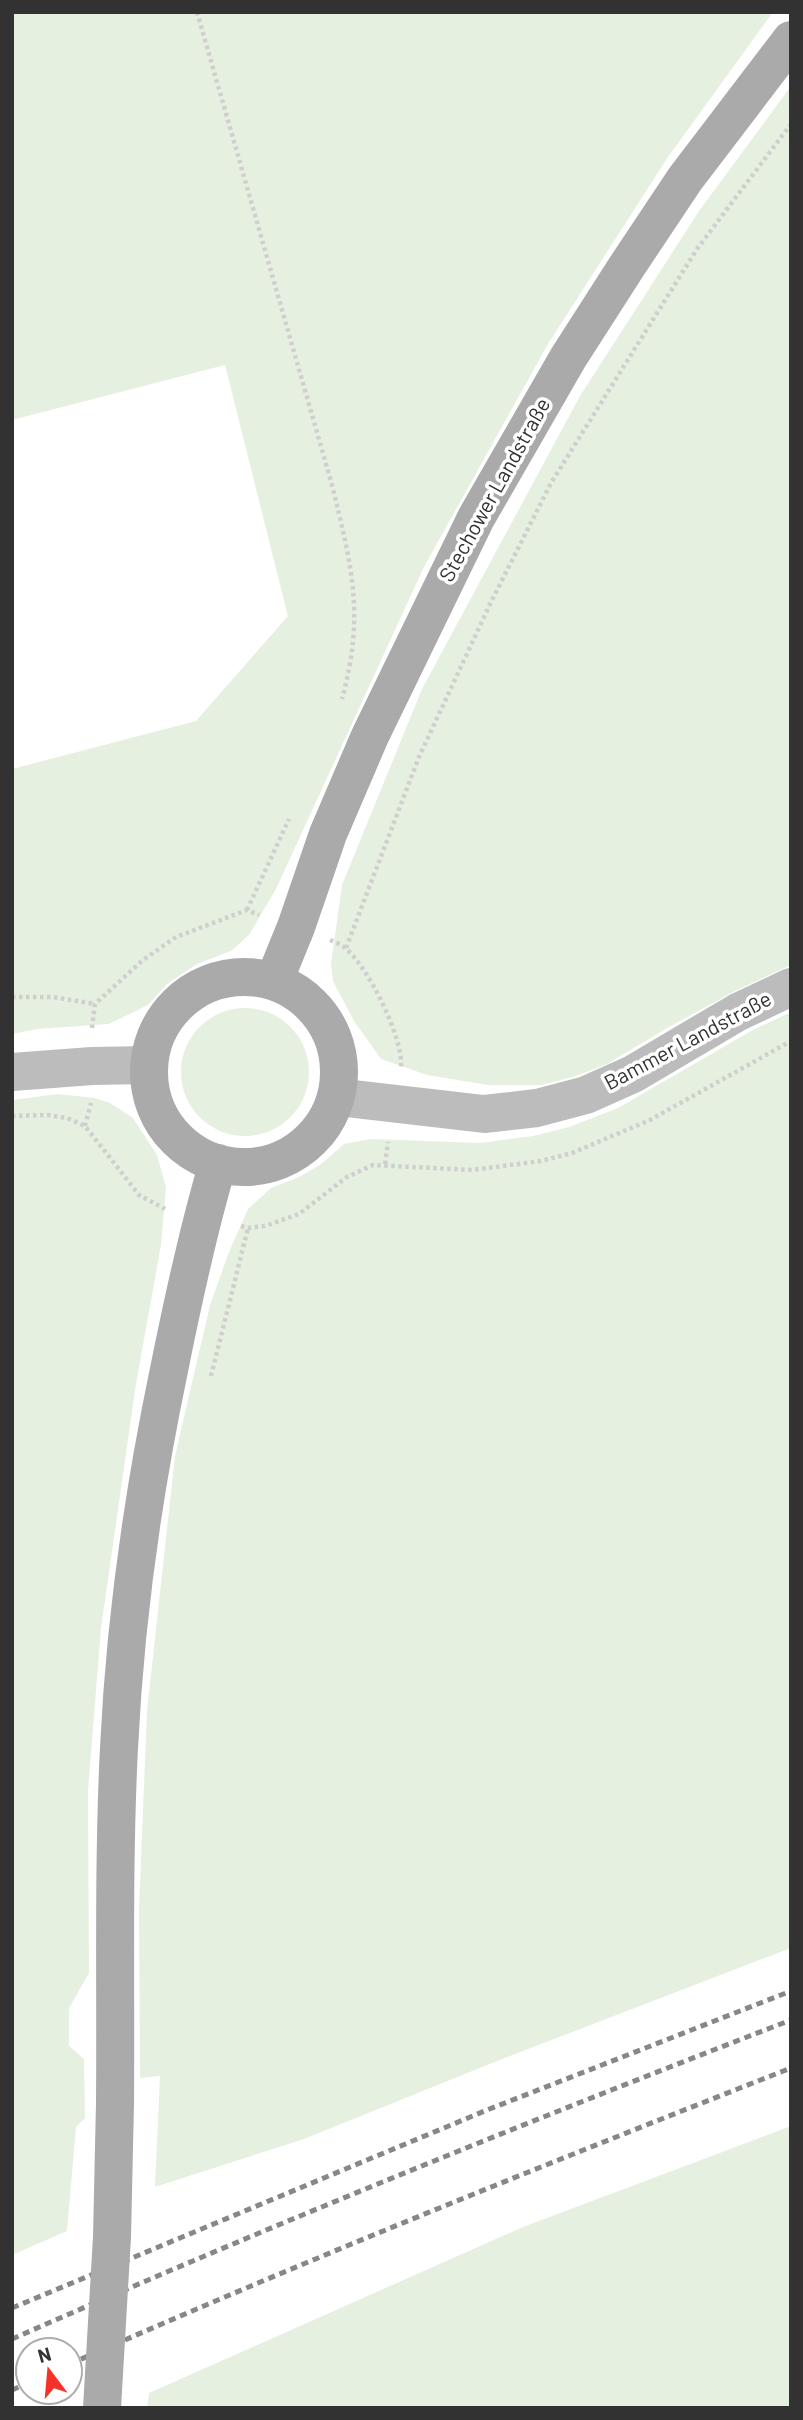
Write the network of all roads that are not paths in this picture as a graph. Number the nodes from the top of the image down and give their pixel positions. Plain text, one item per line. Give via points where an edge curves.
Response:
1 (791, 40) edge
2 (274, 981) junction
3 (791, 987) edge
4 (149, 1065) junction
5 (12, 1072) edge
6 (337, 1097) junction
7 (218, 1163) junction
8 (102, 2408) edge

1 - 2 main road, Stechower Landstraße via 685,179 627,266 568,358 476,519 370,736
2 - 4 main road via 239,976 206,984 177,1003 157,1031
2 - 6 main road via 314,1006 328,1026 337,1049
3 - 6 main road, Bammer Landstraße via 633,1074 586,1095 537,1108 484,1114
4 - 5 main road
4 - 7 main road via 152,1097 166,1126 189,1150
6 - 7 main road via 327,1120 291,1155 243,1167
7 - 8 main road, bridge via 187,1278 157,1425 130,1612 119,1749 115,2103

